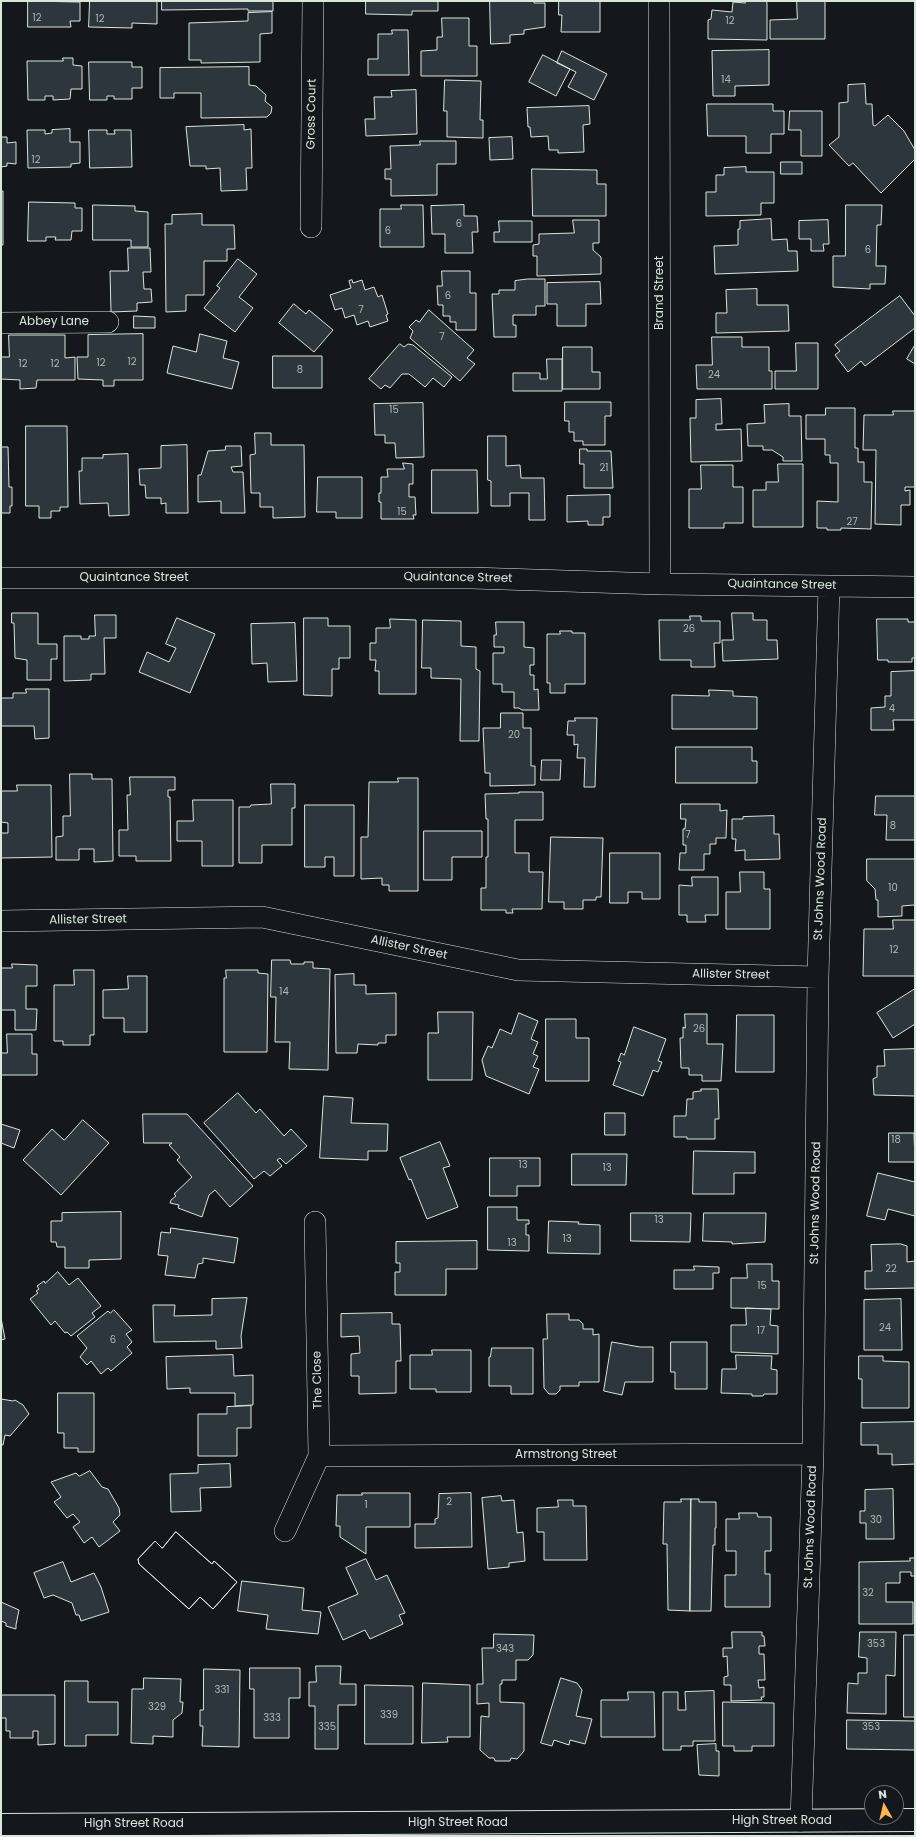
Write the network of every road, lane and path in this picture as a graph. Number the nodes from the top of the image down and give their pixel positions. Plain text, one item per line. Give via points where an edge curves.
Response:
1 (313, 1) edge
2 (660, 1) edge
3 (311, 227) dead end
4 (108, 322) dead end
5 (1, 323) edge
6 (1, 578) edge
7 (660, 584) junction
8 (829, 586) junction
9 (915, 587) edge
10 (1, 921) edge
11 (818, 977) junction
12 (315, 1222) dead end
13 (813, 1454) junction
14 (319, 1456) junction
15 (285, 1531) dead end
16 (915, 1820) edge
17 (801, 1821) junction
18 (1, 1825) edge

1 - 3 street, Gross Court
2 - 7 street, Brand Street
4 - 5 street, Abbey Lane
6 - 7 street, Quaintance Street via 472,578
7 - 8 street, Quaintance Street
8 - 9 street, Quaintance Street
8 - 11 street, St Johns Wood Road
10 - 11 street, Allister Street via 262,917 518,970
11 - 13 street, St Johns Wood Road
12 - 14 street, The Close
13 - 14 street, Armstrong Street
13 - 17 street, St Johns Wood Road
14 - 15 street, The Close
16 - 17 main road, High Street Road
17 - 18 main road, High Street Road

